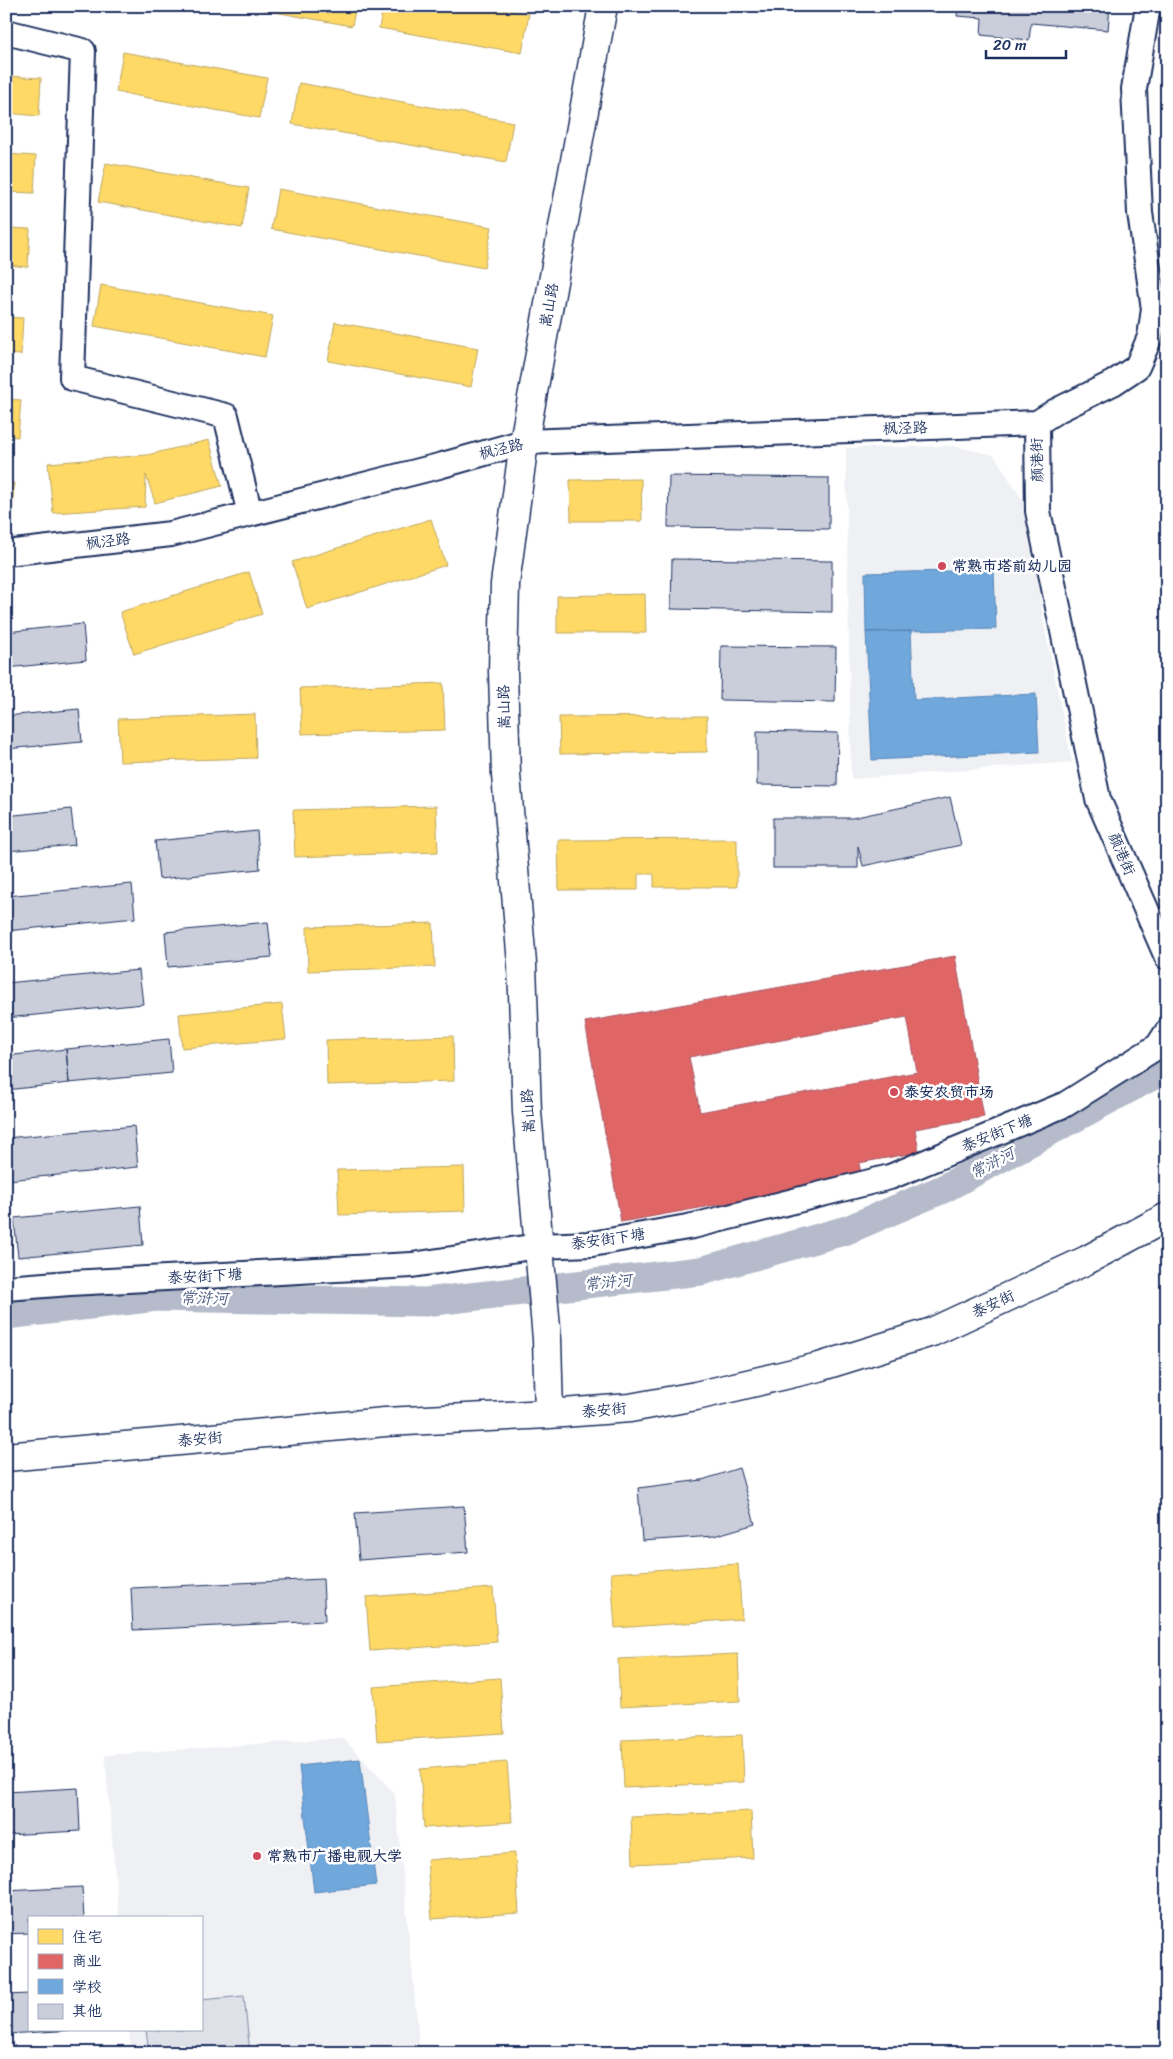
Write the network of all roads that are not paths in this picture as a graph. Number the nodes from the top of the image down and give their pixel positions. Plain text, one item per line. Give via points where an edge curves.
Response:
1 (603, 6) edge
2 (1148, 6) edge
3 (6, 32) edge
4 (1037, 423) junction
5 (524, 442) junction
6 (250, 514) junction
7 (6, 553) edge
8 (1167, 957) edge
9 (1167, 1032) edge
10 (1167, 1217) edge
11 (538, 1246) junction
12 (6, 1288) edge
13 (548, 1414) junction
14 (6, 1457) edge

1 - 5 street, 嵩山路
2 - 4 street, 颜港街 via 1134,89 1140,213 1154,309 1150,337 1137,366 1113,383
3 - 6 street via 83,51 72,378 226,416
4 - 5 street, 枫泾路
4 - 8 street, 颜港街 via 1038,511 1098,799
5 - 6 street, 枫泾路
5 - 11 street, 嵩山路 via 505,584 503,672 506,776 522,964 527,1112
6 - 7 street, 枫泾路 via 171,534
9 - 11 street, 泰安街下塘 via 1158,1046 1066,1104 890,1177 693,1226 592,1244
10 - 13 street, 泰安街 via 1087,1260 932,1332 819,1367 696,1396 630,1408
11 - 12 street, 泰安街下塘 via 412,1265
11 - 13 street, 嵩山路 via 547,1339
13 - 14 street, 泰安街 via 385,1422

